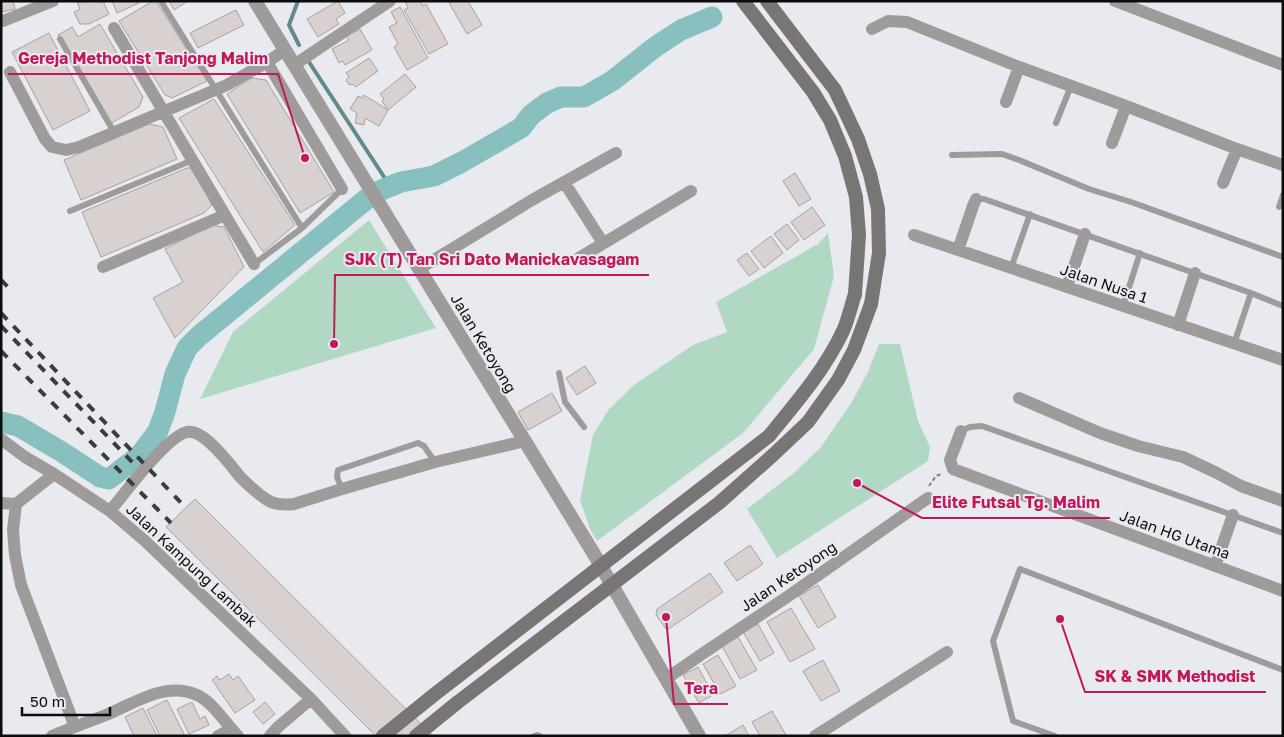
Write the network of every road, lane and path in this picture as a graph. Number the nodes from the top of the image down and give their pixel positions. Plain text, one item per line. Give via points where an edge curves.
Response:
1 (53, 1) edge
2 (255, 1) edge
3 (390, 1) edge
4 (743, 1) edge
5 (767, 1) edge
6 (1115, 1) edge
7 (162, 3) dead end
8 (39, 4) edge
9 (2, 21) dead end
10 (114, 28) dead end
11 (872, 29) dead end
12 (60, 39) dead end
13 (285, 50) junction
14 (267, 62) junction
15 (294, 64) junction
16 (1283, 65) edge
17 (1019, 67) junction
18 (10, 72) dead end
19 (1071, 86) junction
20 (215, 90) junction
21 (1006, 102) dead end
22 (1126, 106) junction
23 (164, 111) junction
24 (1056, 124) dead end
25 (114, 132) junction
26 (1112, 143) dead end
27 (1236, 149) junction
28 (616, 153) dead end
29 (952, 155) dead end
30 (192, 160) junction
31 (1283, 165) edge
32 (564, 182) junction
33 (1223, 183) dead end
34 (342, 189) joint
35 (691, 191) dead end
36 (1283, 195) edge
37 (976, 199) joint
38 (1279, 207) dead end
39 (70, 211) dead end
40 (1030, 214) junction
41 (225, 215) junction
42 (302, 228) junction
43 (1086, 234) junction
44 (914, 235) dead end
45 (603, 243) junction
46 (958, 250) junction
47 (1140, 253) junction
48 (1283, 257) edge
49 (579, 258) dead end
50 (254, 264) joint
51 (103, 267) dead end
52 (1011, 268) junction
53 (419, 269) junction
54 (1195, 273) junction
55 (1067, 287) junction
56 (1251, 293) junction
57 (1123, 306) junction
58 (1283, 306) edge
59 (1178, 325) junction
60 (1234, 344) junction
61 (1283, 360) edge
62 (559, 373) dead end
63 (1019, 398) dead end
64 (584, 427) dead end
65 (961, 430) joint
66 (1, 439) edge
67 (524, 441) junction
68 (435, 462) junction
69 (953, 469) junction
70 (54, 474) junction
71 (342, 489) junction
72 (928, 498) joint
73 (1283, 501) edge
74 (1, 503) edge
75 (16, 504) junction
76 (110, 511) junction
77 (1233, 515) junction
78 (1283, 533) edge
79 (1215, 566) junction
80 (1283, 591) edge
81 (947, 652) dead end
82 (1283, 670) edge
83 (666, 679) junction
84 (311, 699) junction
85 (75, 727) junction
86 (235, 733) edge
87 (696, 735) edge
88 (52, 736) edge
89 (218, 736) edge
90 (270, 736) edge
91 (344, 736) edge
92 (383, 736) edge
93 (416, 736) edge
94 (534, 736) edge
95 (540, 736) edge
96 (815, 736) edge
97 (1054, 736) edge

1 - 8 street
2 - 13 street, Jalan Ketoyong
3 - 15 street
4 - 92 main road, bridge via 813,92 830,120 845,156 856,197 859,235 855,294 844,330 807,390 769,436
5 - 93 main road, bridge via 835,90 858,138 870,174 878,209 880,253 872,304 854,350 838,380 808,422 719,503
6 - 16 street
7 - 20 lane
8 - 9 street
10 - 23 street
11 - 17 street via 888,21 908,22
12 - 25 lane
13 - 14 street
13 - 15 street, Jalan Ketoyong
14 - 20 street
14 - 34 street
15 - 53 street, Jalan Ketoyong
17 - 19 street
17 - 21 street
18 - 25 street via 52,147 66,150 79,147
19 - 22 street
19 - 24 lane
20 - 23 street
20 - 42 lane
22 - 26 street
22 - 27 street
23 - 25 street
23 - 30 street
27 - 31 street
27 - 33 street
28 - 32 street
29 - 48 lane via 1002,154
30 - 39 lane
30 - 41 street
32 - 45 street
32 - 53 street
34 - 42 lane
35 - 45 street
36 - 38 lane
37 - 40 lane
37 - 46 street
40 - 43 lane
40 - 52 lane
41 - 50 street
41 - 51 street
42 - 50 lane
43 - 47 lane
43 - 55 street
44 - 46 street, Jalan Nusa 1
45 - 49 street
46 - 52 street, Jalan Nusa 1
47 - 54 lane
47 - 57 lane
52 - 55 street, Jalan Nusa 1
53 - 67 street, Jalan Ketoyong
54 - 56 lane
54 - 59 street
55 - 57 street, Jalan Nusa 1
56 - 58 lane
56 - 60 lane
57 - 59 street, Jalan Nusa 1
59 - 60 street, Jalan Nusa 1
60 - 61 street, Jalan Nusa 1
62 - 64 lane via 565,402
63 - 73 street via 1100,433 1183,457 1241,486
65 - 69 street via 950,460
65 - 77 lane via 982,426
66 - 70 street, Jalan Kampung Lambak
67 - 68 street
67 - 83 street, Jalan Ketoyong
68 - 71 street
68 - 71 lane via 418,443 338,470
69 - 72 path via 936,476
69 - 79 street, Jalan HG Utama
70 - 75 street
70 - 76 street, Jalan Kampung Lambak
71 - 76 street via 294,504 271,502 247,483 210,443 194,432 187,432 160,452
72 - 83 street, Jalan Ketoyong
74 - 75 street
75 - 85 street via 13,530 20,585
76 - 84 street, Jalan Kampung Lambak
77 - 78 lane
77 - 79 street
79 - 80 street, Jalan HG Utama
81 - 96 street
82 - 97 lane via 1020,569 992,641 1013,721
83 - 87 street, Jalan Ketoyong
84 - 90 street
84 - 91 street, Jalan Kampung Lambak
85 - 86 street via 165,690 198,696 209,703
85 - 88 street
86 - 89 street
94 - 95 lane

